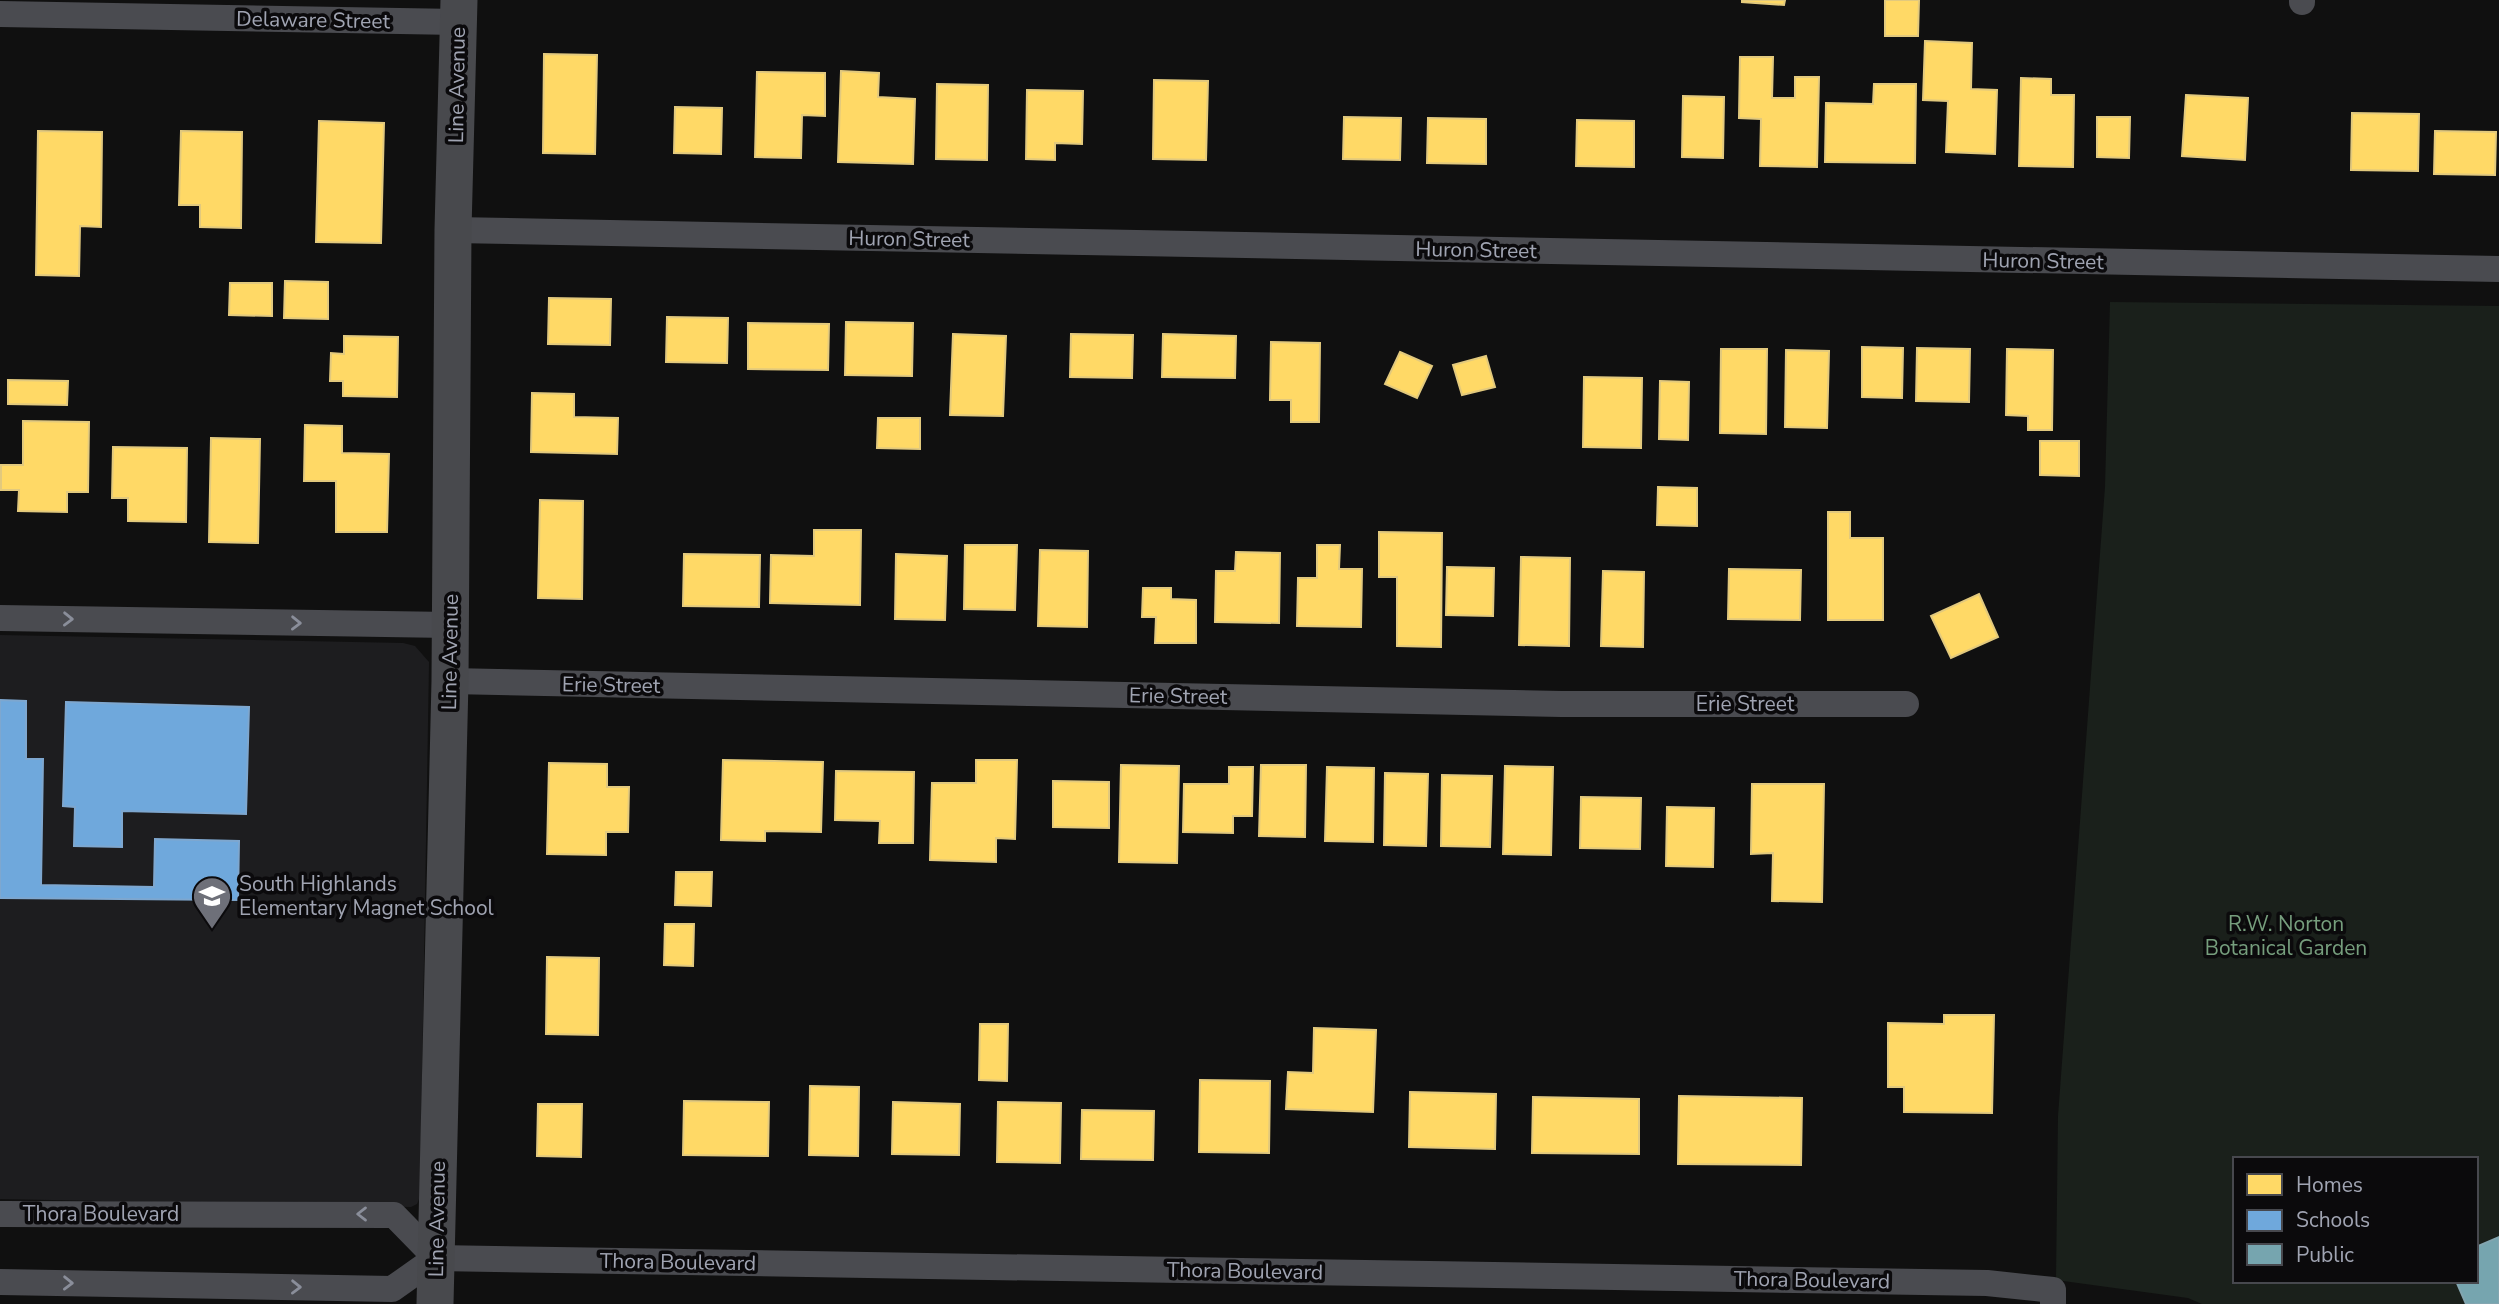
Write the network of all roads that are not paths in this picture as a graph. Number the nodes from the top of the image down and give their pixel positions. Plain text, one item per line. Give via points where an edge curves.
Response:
1 (459, 11) edge
2 (0, 14) edge
3 (453, 230) junction
4 (2499, 269) edge
5 (0, 618) edge
6 (450, 625) junction
7 (450, 681) junction
8 (1906, 704) dead end
9 (0, 1214) edge
10 (436, 1258) junction
11 (0, 1282) edge
12 (2053, 1297) edge
13 (435, 1304) edge

1 - 2 street, Delaware Street
1 - 3 main road, Line Avenue
3 - 4 street, Huron Street
3 - 6 main road, Line Avenue
5 -> 6 street
6 - 7 main road, Line Avenue
7 - 8 street, Erie Street via 1562,704
7 - 10 main road, Line Avenue
10 -> 9 street, Thora Boulevard via 394,1214
11 -> 10 street via 392,1289
10 - 12 street, Thora Boulevard via 1987,1283
10 - 13 main road, Line Avenue

